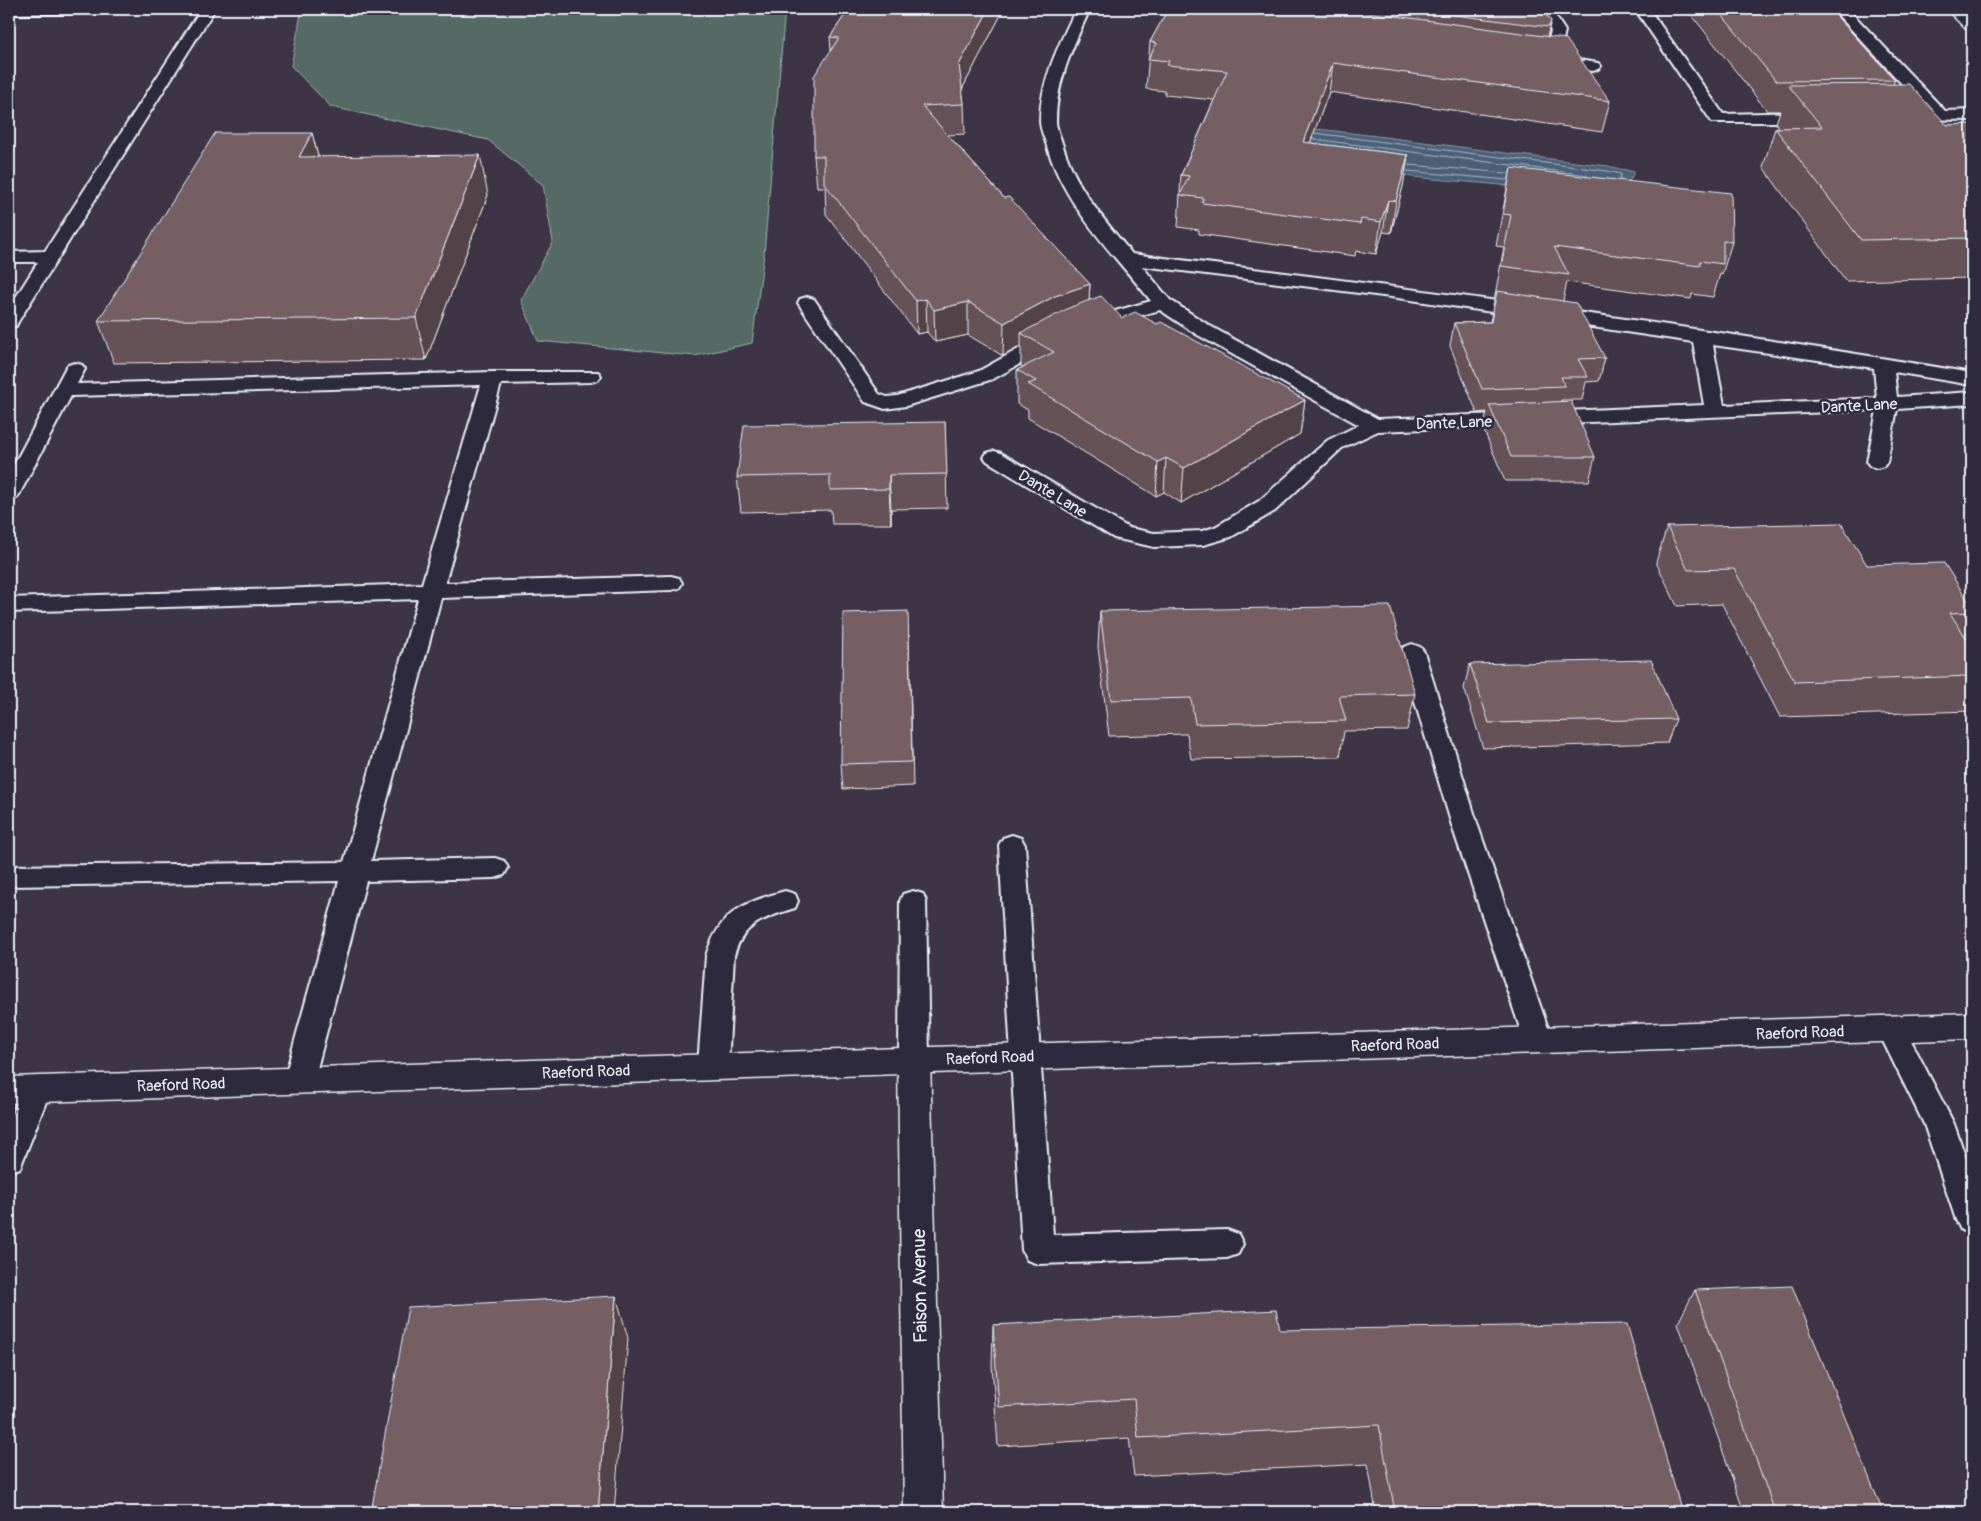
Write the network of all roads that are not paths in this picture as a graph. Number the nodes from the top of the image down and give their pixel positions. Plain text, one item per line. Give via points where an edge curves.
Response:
1 (102, 9) edge
2 (208, 9) edge
3 (1084, 9) edge
4 (1544, 9) edge
5 (1642, 9) edge
6 (1954, 9) edge
7 (9, 10) edge
8 (1843, 12) dead end
9 (1972, 26) edge
10 (1531, 57) edge
11 (1551, 60) junction
12 (1593, 66) dead end
13 (1940, 115) junction
14 (1972, 115) edge
15 (1892, 116) edge
16 (1824, 117) edge
17 (51, 256) junction
18 (9, 257) edge
19 (1128, 259) junction
20 (807, 303) dead end
21 (1163, 304) junction
22 (9, 322) edge
23 (1702, 336) junction
24 (1883, 364) junction
25 (75, 369) dead end
26 (591, 376) dead end
27 (493, 378) junction
28 (1972, 378) edge
29 (64, 390) junction
30 (1972, 398) edge
31 (1888, 404) junction
32 (1716, 411) junction
33 (1374, 425) junction
34 (994, 457) dead end
35 (1877, 462) dead end
36 (9, 493) edge
37 (671, 583) dead end
38 (431, 592) junction
39 (9, 605) edge
40 (1412, 652) dead end
41 (1012, 846) dead end
42 (494, 868) dead end
43 (355, 870) junction
44 (9, 876) edge
45 (785, 900) dead end
46 (913, 901) dead end
47 (1972, 1026) edge
48 (1891, 1029) junction
49 (1538, 1040) junction
50 (1025, 1056) junction
51 (914, 1060) junction
52 (713, 1066) junction
53 (299, 1080) junction
54 (22, 1089) edge
55 (9, 1159) edge
56 (1972, 1220) edge
57 (1227, 1244) dead end
58 (924, 1512) edge

1 - 7 lane
2 - 17 lane
3 - 19 lane via 1061,56 1048,123 1060,164 1078,197
4 - 11 lane via 1558,31
5 - 16 lane via 1718,119
6 - 9 main road
8 - 13 lane
10 - 11 lane
11 - 12 lane
13 - 14 lane
13 - 15 lane
17 - 18 lane
17 - 22 lane
19 - 21 lane
19 - 23 lane via 1390,291
20 - 21 lane via 872,398 885,403 899,402 986,375 1067,332
21 - 33 lane via 1202,330
23 - 24 lane
23 - 32 lane
24 - 28 lane
24 - 31 lane
25 - 29 lane
26 - 27 lane
27 - 29 lane
27 - 38 lane
29 - 36 lane
30 - 31 lane, Dante Lane
31 - 32 lane, Dante Lane
31 - 35 lane
32 - 33 lane, Dante Lane
33 - 34 lane, Dante Lane via 1335,444 1267,506 1223,532 1203,538 1154,540 1122,533
37 - 38 lane
38 - 39 lane
38 - 43 lane
40 - 49 lane via 1466,829
41 - 50 lane
42 - 43 lane
43 - 44 lane
43 - 53 lane
45 - 52 lane via 748,914 733,927 723,942
46 - 51 lane
47 - 48 main road, Raeford Road
48 - 49 main road, Raeford Road
48 - 56 lane via 1939,1124
49 - 50 main road, Raeford Road
50 - 51 main road, Raeford Road
50 - 57 lane via 1038,1250
51 - 52 main road, Raeford Road
51 - 58 main road, Faison Avenue
52 - 53 main road, Raeford Road
53 - 54 main road, Raeford Road
54 - 55 lane

